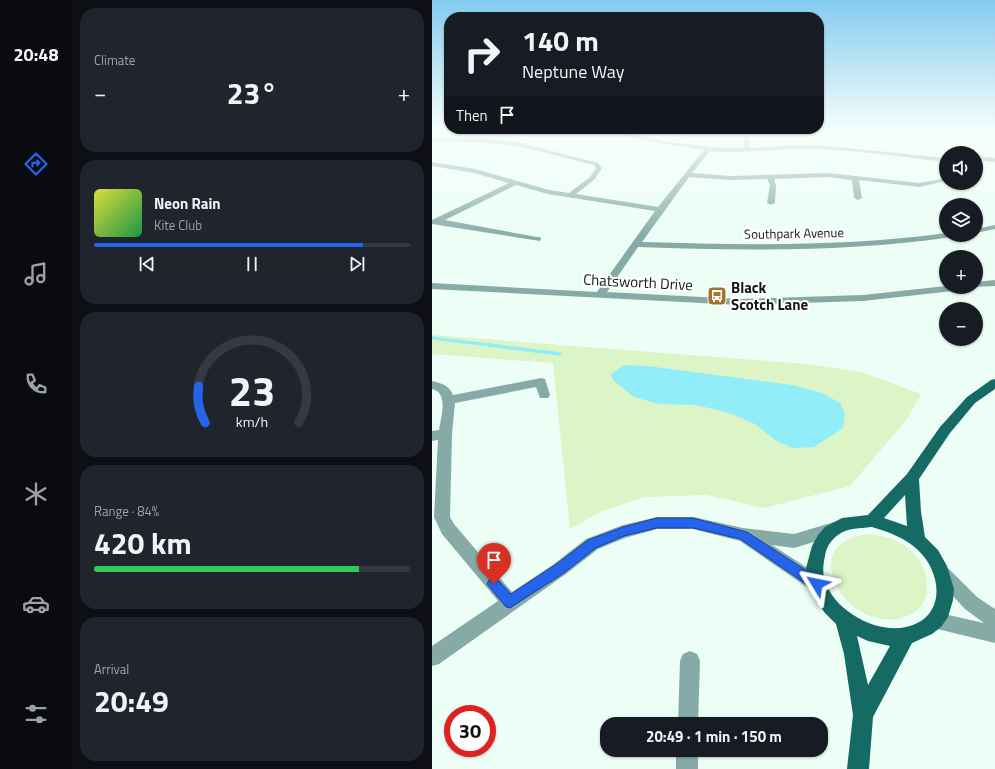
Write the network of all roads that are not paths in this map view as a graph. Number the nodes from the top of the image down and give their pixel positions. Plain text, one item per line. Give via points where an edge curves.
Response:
1 (453, 167) edge
2 (598, 167) edge
3 (693, 167) edge
4 (687, 175) junction
5 (770, 177) junction
6 (855, 178) junction
7 (939, 182) edge
8 (515, 183) junction
9 (570, 196) junction
10 (858, 198) dead end
11 (771, 203) dead end
12 (660, 210) junction
13 (434, 222) edge
14 (995, 227) edge
15 (983, 230) edge
16 (939, 237) edge
17 (537, 239) dead end
18 (637, 244) junction
19 (995, 283) edge
20 (983, 284) edge
21 (432, 286) edge
22 (939, 290) edge
23 (600, 296) junction
24 (995, 383) edge
25 (432, 385) edge
26 (544, 395) dead end
27 (449, 400) junction
28 (439, 435) edge
29 (912, 478) junction
30 (437, 518) edge
31 (872, 521) junction
32 (834, 529) junction
33 (743, 535) junction
34 (917, 539) junction
35 (943, 574) junction
36 (817, 584) junction
37 (510, 602) junction
38 (844, 620) junction
39 (995, 620) edge
40 (935, 621) junction
41 (995, 634) edge
42 (906, 636) junction
43 (432, 657) edge
44 (690, 661) dead end
45 (863, 715) junction
46 (688, 717) edge
47 (688, 757) edge
48 (687, 769) edge
49 (858, 769) edge

1 - 8 street via 475,170
2 - 9 street via 593,178
3 - 4 street
4 - 5 street
4 - 12 street
5 - 6 street via 812,175
5 - 11 street via 773,186
6 - 7 street via 919,185
6 - 10 street
8 - 9 street
8 - 13 street
9 - 12 street
12 - 18 street
13 - 17 street
14 - 15 street
16 - 18 street, Southpark Avenue via 884,243 783,247
18 - 23 street
19 - 20 street
21 - 23 street, Chatsworth Drive
22 - 23 street, Chatsworth Drive via 863,298 775,302
24 - 29 main road via 971,400
25 - 27 street via 446,392
26 - 27 street via 541,382
27 - 28 street
28 - 30 street
29 - 31 main road
29 - 34 main road
30 - 37 street
31 - 32 main road via 852,522
31 - 34 main road via 895,527
32 - 33 street via 794,541
32 - 36 main road via 820,543 814,562
33 - 36 street
33 - 37 street via 693,523 657,523 623,532 592,544
34 - 35 main road via 933,556
35 - 39 street via 971,603
35 - 40 main road via 946,595
36 - 38 main road via 827,603
37 - 43 street
38 - 42 main road via 874,634
38 - 45 main road via 853,654
40 - 41 street
40 - 42 main road via 926,628
42 - 45 main road
44 - 46 street
45 - 49 main road
47 - 48 street

